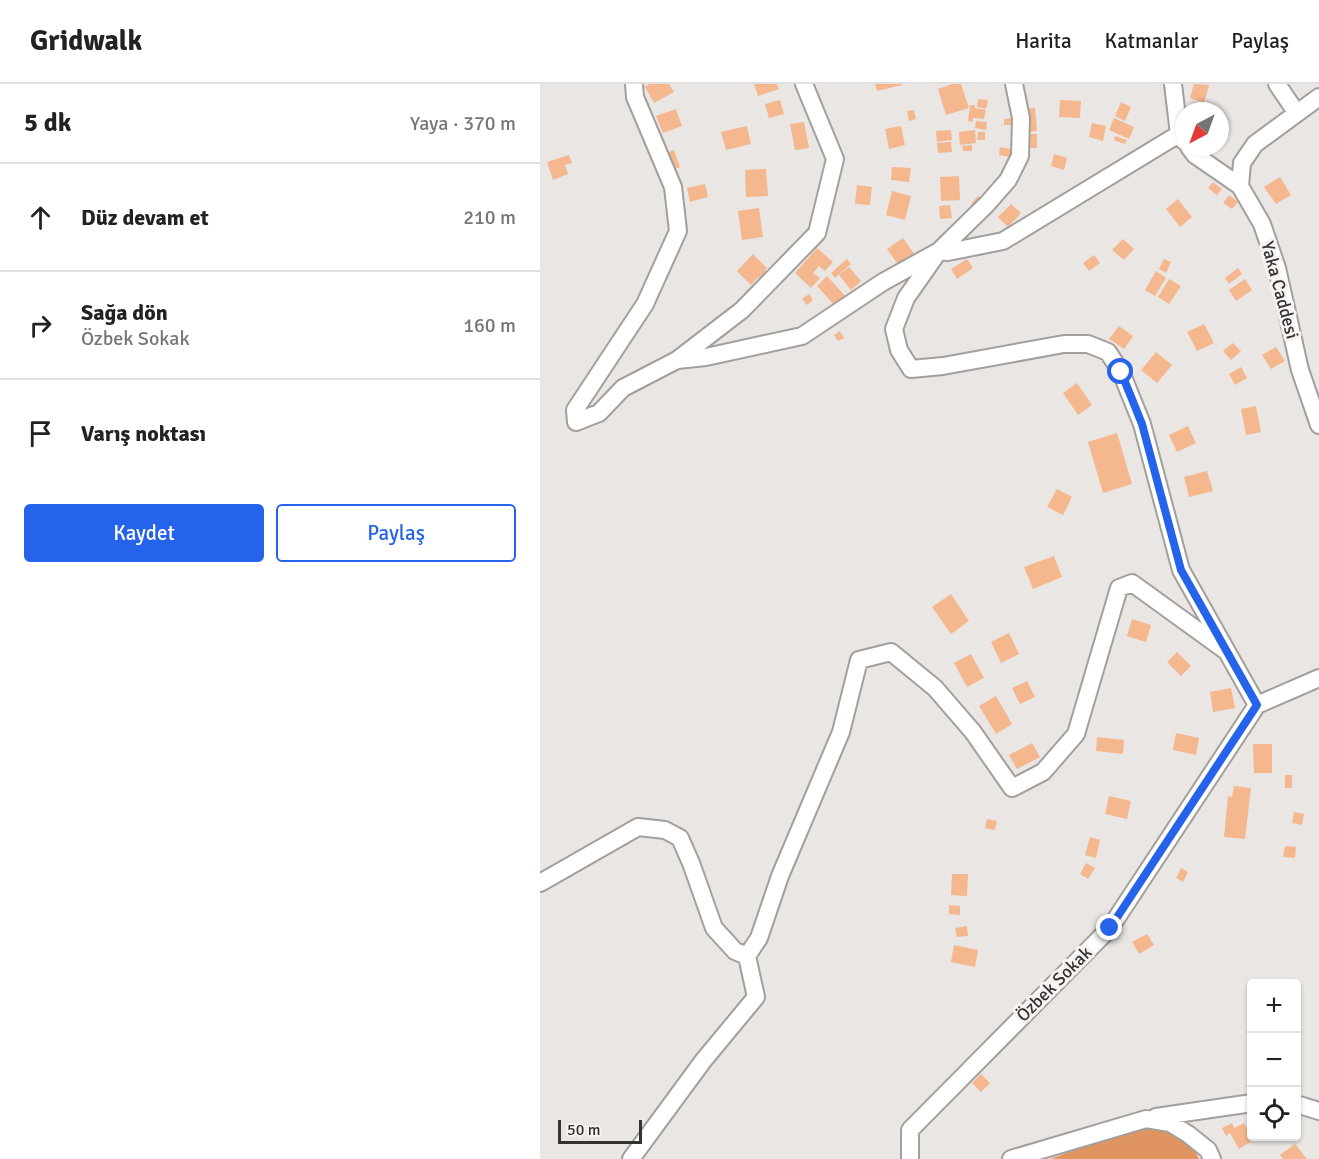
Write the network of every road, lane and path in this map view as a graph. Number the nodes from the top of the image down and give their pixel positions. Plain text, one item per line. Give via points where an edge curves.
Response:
1 (634, 84) edge
2 (804, 84) edge
3 (1014, 84) edge
4 (1173, 84) edge
5 (1277, 84) edge
6 (1319, 97) edge
7 (1176, 102) edge
8 (1296, 112) junction
9 (1175, 146) edge
10 (1196, 156) edge
11 (1240, 186) junction
12 (939, 251) junction
13 (677, 360) junction
14 (1319, 425) edge
15 (1226, 651) junction
16 (1319, 678) edge
17 (1257, 705) junction
18 (540, 883) edge
19 (747, 956) junction
20 (1247, 1104) edge
21 (1301, 1106) edge
22 (1319, 1111) edge
23 (1146, 1119) junction
24 (631, 1159) edge
25 (910, 1159) edge
26 (1011, 1159) edge
27 (1212, 1159) edge

1 - 13 street via 635,97 673,187 678,231 645,304 575,410 576,422 599,413 623,388
2 - 13 street via 835,159 816,233 742,309
3 - 12 street via 1021,118 1020,156 1008,180
4 - 7 street
5 - 8 street
6 - 8 street
8 - 11 street via 1255,144 1242,163
9 - 12 street via 1003,241
10 - 11 street, Yaka Caddesi
11 - 14 street, Yaka Caddesi via 1262,224 1277,268 1299,370
12 - 13 street via 883,282 802,336
12 - 15 street via 906,298 894,329 899,350 911,369 1064,344 1088,344 1108,352 1121,372 1142,424 1181,570
15 - 17 street
15 - 19 street via 1132,583 1119,588 1076,734 1043,772 1012,788 973,732 935,688 891,652 859,660 841,732 780,876 759,938
16 - 17 street
17 - 25 street, Özbek Sokak via 1110,928 910,1130
18 - 19 street via 638,827 665,830 680,838 714,928 735,951
19 - 24 street via 756,997
20 - 23 street
21 - 22 street
23 - 26 street
23 - 27 street via 1170,1123 1208,1150

